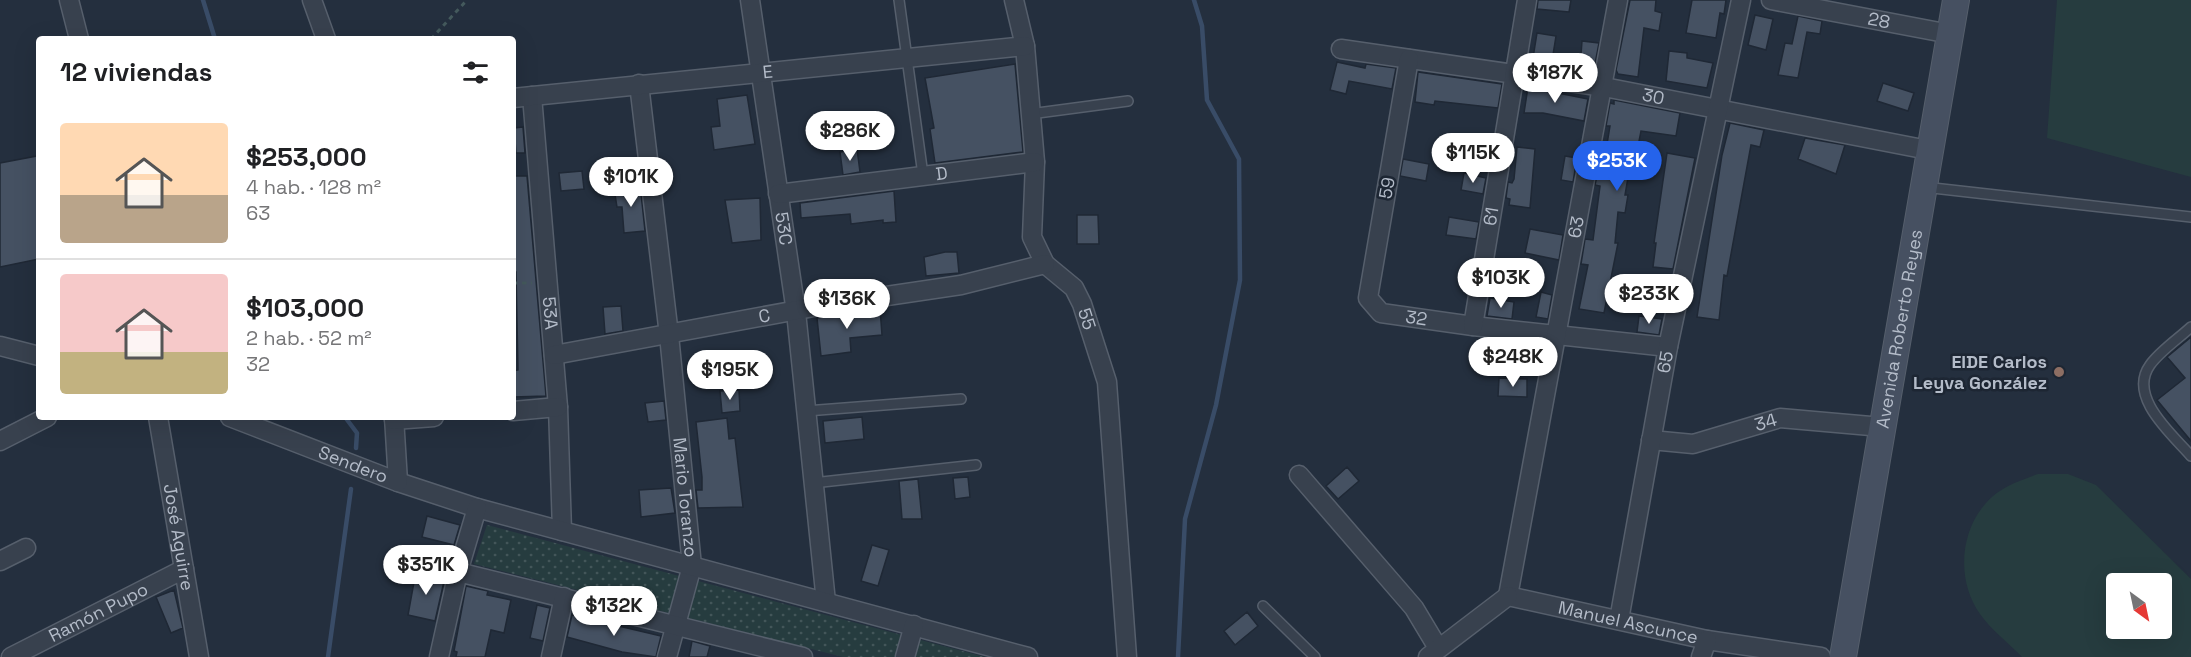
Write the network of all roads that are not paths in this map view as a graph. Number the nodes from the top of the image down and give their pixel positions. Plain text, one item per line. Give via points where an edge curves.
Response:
1 (69, 0) edge
2 (312, 0) edge
3 (750, 0) edge
4 (899, 0) edge
5 (1014, 0) edge
6 (1527, 0) edge
7 (1618, 0) edge
8 (1742, 0) edge
9 (1772, 0) edge
10 (1956, 0) edge
11 (1950, 34) junction
12 (78, 36) edge
13 (325, 36) edge
14 (1025, 46) junction
15 (1341, 49) dead end
16 (908, 56) junction
17 (1409, 59) junction
18 (761, 73) junction
19 (1514, 75) junction
20 (639, 84) junction
21 (1604, 87) junction
22 (532, 96) junction
23 (516, 98) edge
24 (1128, 101) dead end
25 (1719, 107) junction
26 (1030, 114) junction
27 (1928, 150) junction
28 (1035, 162) junction
29 (923, 175) junction
30 (1922, 187) junction
31 (778, 194) junction
32 (2191, 217) edge
33 (1045, 264) junction
34 (796, 312) junction
35 (1381, 313) joint
36 (1473, 326) junction
37 (2191, 327) edge
38 (669, 335) junction
39 (1558, 336) junction
40 (0, 346) edge
41 (1668, 347) junction
42 (36, 355) edge
43 (554, 355) junction
44 (961, 399) dead end
45 (558, 407) junction
46 (516, 411) edge
47 (806, 411) junction
48 (40, 420) edge
49 (159, 420) edge
50 (238, 420) edge
51 (394, 420) edge
52 (1882, 427) junction
53 (1651, 440) junction
54 (0, 441) edge
55 (2191, 456) edge
56 (976, 465) dead end
57 (1299, 474) dead end
58 (398, 482) junction
59 (813, 483) junction
60 (477, 508) junction
61 (562, 531) junction
62 (26, 548) dead end
63 (0, 561) edge
64 (692, 566) junction
65 (184, 569) junction
66 (458, 572) junction
67 (1508, 596) junction
68 (564, 597) junction
69 (826, 602) junction
70 (1263, 606) dead end
71 (1619, 620) junction
72 (674, 623) junction
73 (914, 625) junction
74 (1704, 649) edge
75 (1433, 653) edge
76 (794, 656) edge
77 (11, 657) edge
78 (199, 657) edge
79 (439, 657) edge
80 (551, 657) edge
81 (667, 657) edge
82 (905, 657) edge
83 (1028, 657) edge
84 (1127, 657) edge
85 (1315, 657) edge
86 (1821, 657) edge
87 (1844, 657) edge

1 - 12 street
2 - 13 street
3 - 18 street, 53C
4 - 16 lane
5 - 14 street, 55
6 - 19 street, 61
7 - 21 street, 63
8 - 25 street, 65
9 - 11 street, 28
10 - 11 main road, Avenida Roberto Reyes
11 - 27 main road, Avenida Roberto Reyes
14 - 16 street, E
14 - 26 street, 55
15 - 17 street, 30
16 - 18 street, E
16 - 29 lane
17 - 19 street, 30
17 - 35 street, 59 via 1368,297
18 - 20 street, E
18 - 31 street, 53C
19 - 21 street, 30
19 - 36 street, 61
20 - 22 street, E
20 - 38 street, Mario Toranzo
21 - 25 street, 30
21 - 39 street, 63
22 - 23 street, E
22 - 43 street, 53A
24 - 26 lane
25 - 27 street, 30
25 - 41 street, 65
26 - 28 street, 55
27 - 30 main road, Avenida Roberto Reyes
28 - 29 street, D
28 - 33 street, 55 via 1032,237
29 - 31 street, D
30 - 32 lane
30 - 52 main road, Avenida Roberto Reyes
31 - 34 street, 53C
33 - 34 street, C via 961,285
33 - 84 street, 55 via 1074,288 1107,382
34 - 38 street, C
34 - 47 street, 53C
35 - 36 street, 32
36 - 39 street, 32
37 - 55 lane via 2149,366 2145,382 2145,396 2152,409
38 - 43 street, C
38 - 64 street, Mario Toranzo
39 - 41 street, 32
39 - 67 street, 63
40 - 42 street
41 - 53 street, 65
43 - 45 street, 53A
44 - 47 lane
45 - 46 street
45 - 61 street, 53A
47 - 59 street, 53C
48 - 54 street
49 - 65 street, José Aguirre
50 - 58 street, Sendero
51 - 58 street
52 - 53 street, 34 via 1780,418 1693,444
52 - 87 main road, Avenida Roberto Reyes
53 - 71 street, 65
56 - 59 lane
57 - 75 street via 1414,608
58 - 60 street, Sendero
59 - 69 street, 53C
60 - 61 street, Sendero
60 - 66 street
61 - 64 street, Sendero
62 - 63 street
64 - 69 street, Sendero
64 - 72 street, Mario Toranzo
65 - 77 street, Ramón Pupo
65 - 78 street, José Aguirre
66 - 68 street
66 - 79 street
67 - 71 street, Manuel Ascunce
67 - 75 street
68 - 72 street
68 - 80 street
69 - 73 street, Sendero
70 - 85 lane
71 - 74 street, Manuel Ascunce
72 - 76 street
72 - 81 street, Mario Toranzo
73 - 82 street
73 - 83 street, Sendero
74 - 86 street, Manuel Ascunce

